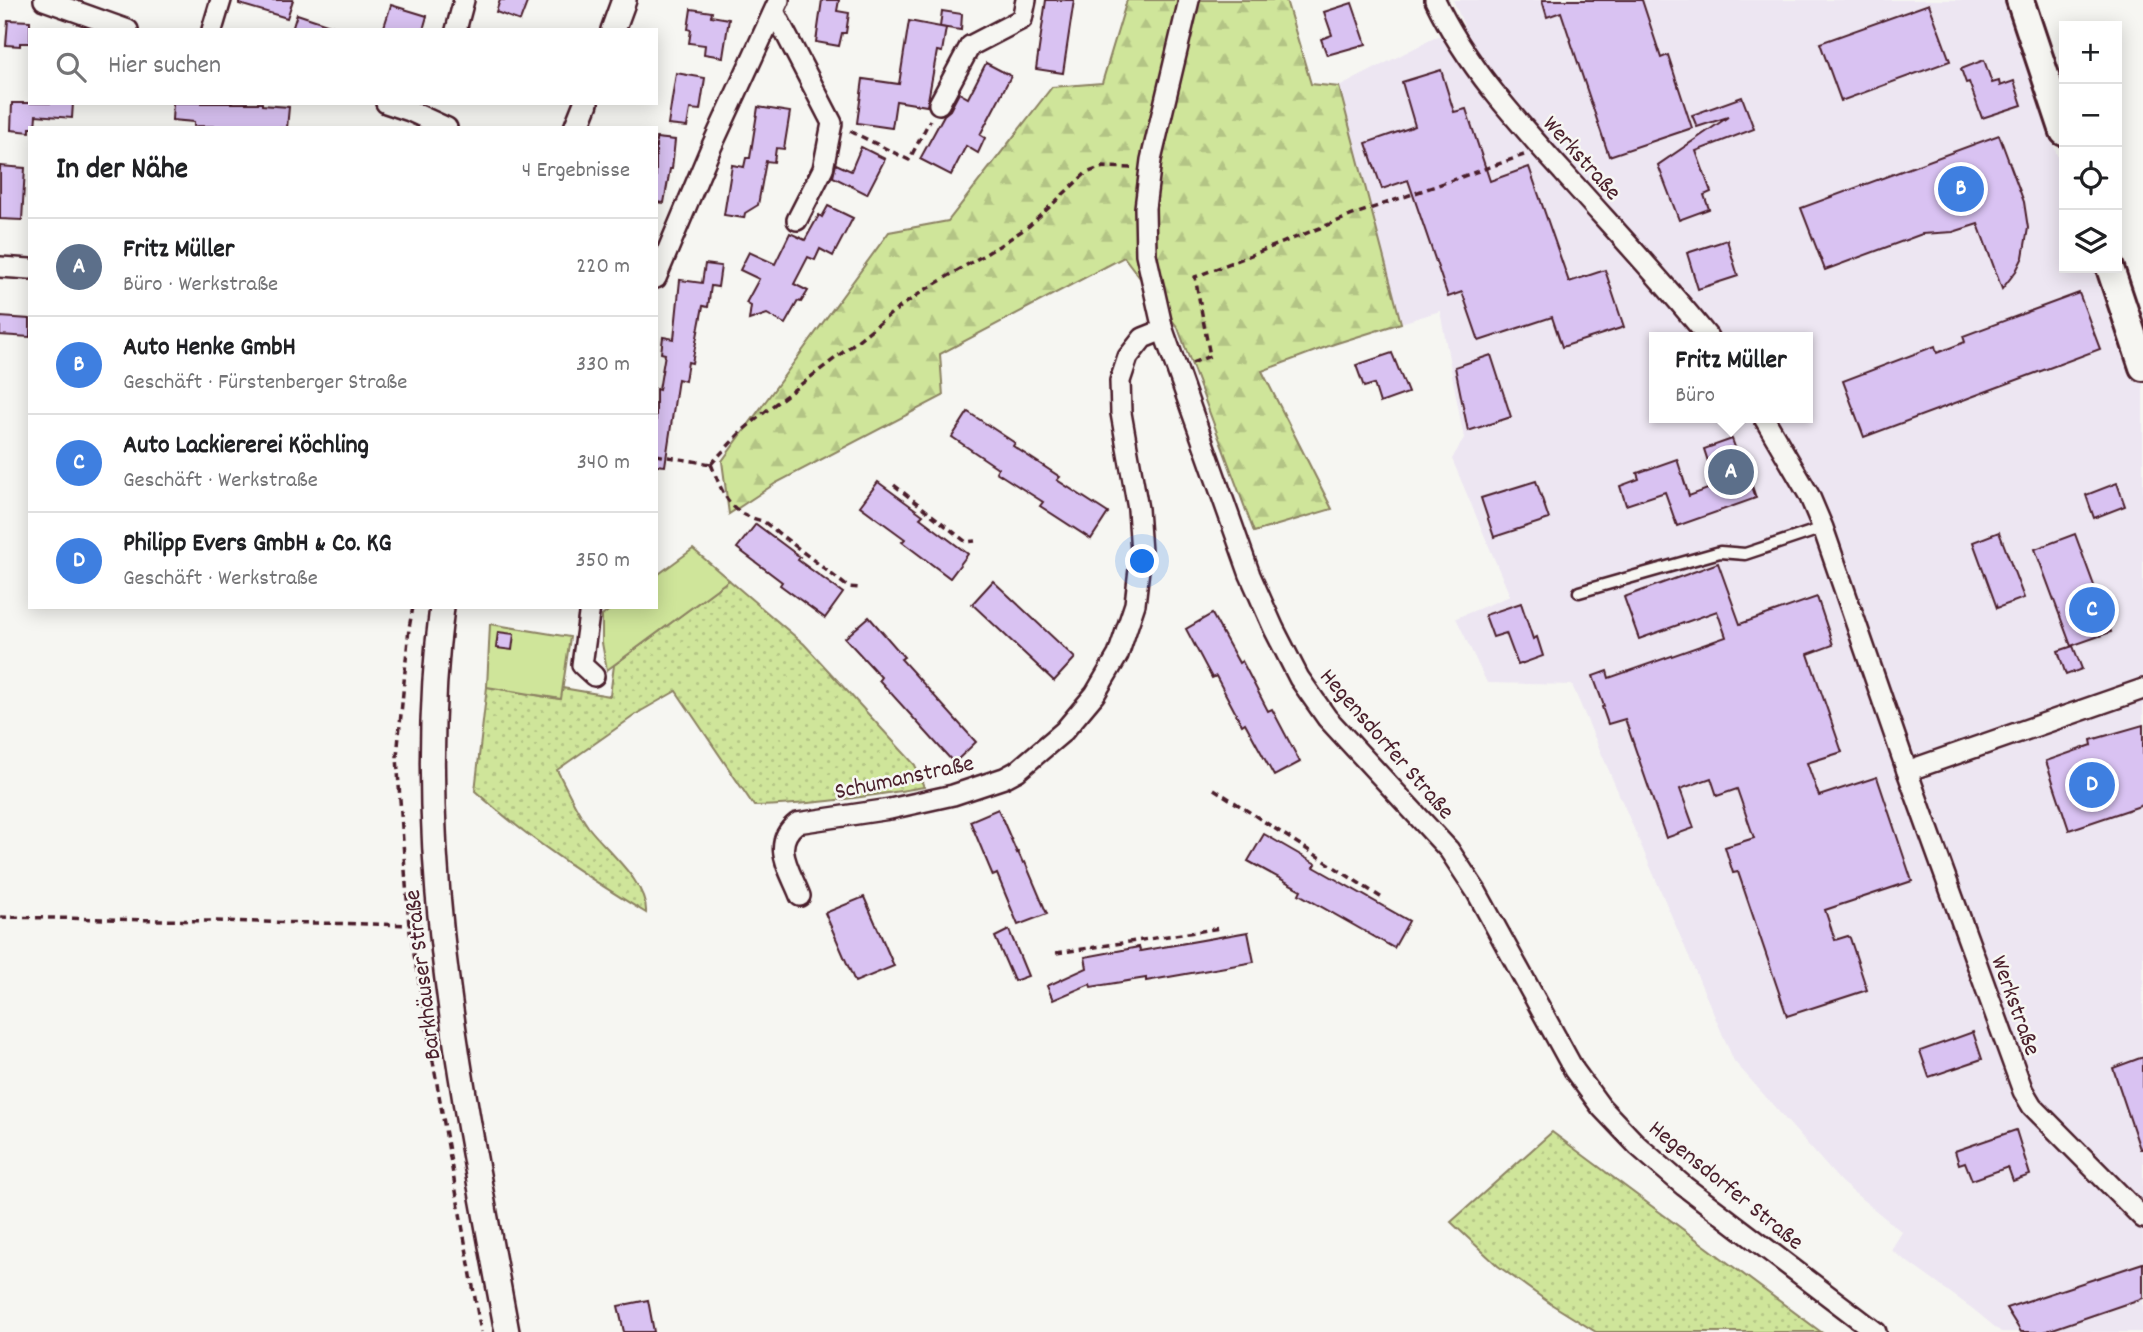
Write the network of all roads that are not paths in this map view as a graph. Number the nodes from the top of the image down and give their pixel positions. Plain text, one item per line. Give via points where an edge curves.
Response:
1 (44, 0) edge
2 (221, 0) edge
3 (464, 0) edge
4 (624, 0) edge
5 (1026, 0) edge
6 (1189, 0) edge
7 (1435, 0) edge
8 (2020, 0) edge
9 (777, 6) edge
10 (122, 28) edge
11 (213, 28) edge
12 (457, 28) edge
13 (614, 28) edge
14 (939, 104) road end
15 (392, 105) edge
16 (585, 105) edge
17 (2059, 117) edge
18 (436, 120) edge
19 (577, 126) edge
20 (797, 220) dead end
21 (0, 267) edge
22 (28, 269) edge
23 (658, 273) edge
24 (2112, 273) edge
25 (1163, 330) junction
26 (1704, 332) edge
27 (2143, 367) edge
28 (1767, 423) edge
29 (1822, 528) junction
30 (1579, 592) dead end
31 (442, 609) edge
32 (590, 609) edge
33 (594, 676) dead end
34 (2143, 689) edge
35 (1907, 771) junction
36 (800, 896) dead end
37 (2143, 1218) edge
38 (507, 1332) edge
39 (1876, 1332) edge

1 - 10 street
2 - 11 street
3 - 12 street
4 - 13 street
5 - 14 street via 1022,19 970,46
6 - 25 street, Hegensdorfer Straße via 1150,171 1146,208 1146,254
7 - 26 street, Werkstraße via 1470,60 1542,149
8 - 17 main road
9 - 20 street via 832,122 823,169
9 - 23 street
15 - 18 street
16 - 19 street
21 - 22 street
24 - 27 main road
25 - 36 street, Schumanstraße via 1143,338 1128,357 1120,381 1141,551 1135,604 1118,655 1095,694 1064,731 1004,778 890,809 797,823 783,838 783,851
25 - 39 street, Hegensdorfer Straße via 1250,575 1299,678 1327,718 1449,850 1574,1070 1601,1107 1684,1186
28 - 29 street, Werkstraße via 1809,495
29 - 30 lane via 1745,554 1720,552
29 - 35 street, Werkstraße
31 - 38 street, Barkhäuser Straße via 431,794 439,923 455,1049
32 - 33 street via 582,665
34 - 35 street
35 - 37 street, Werkstraße via 2023,1091 2032,1106

